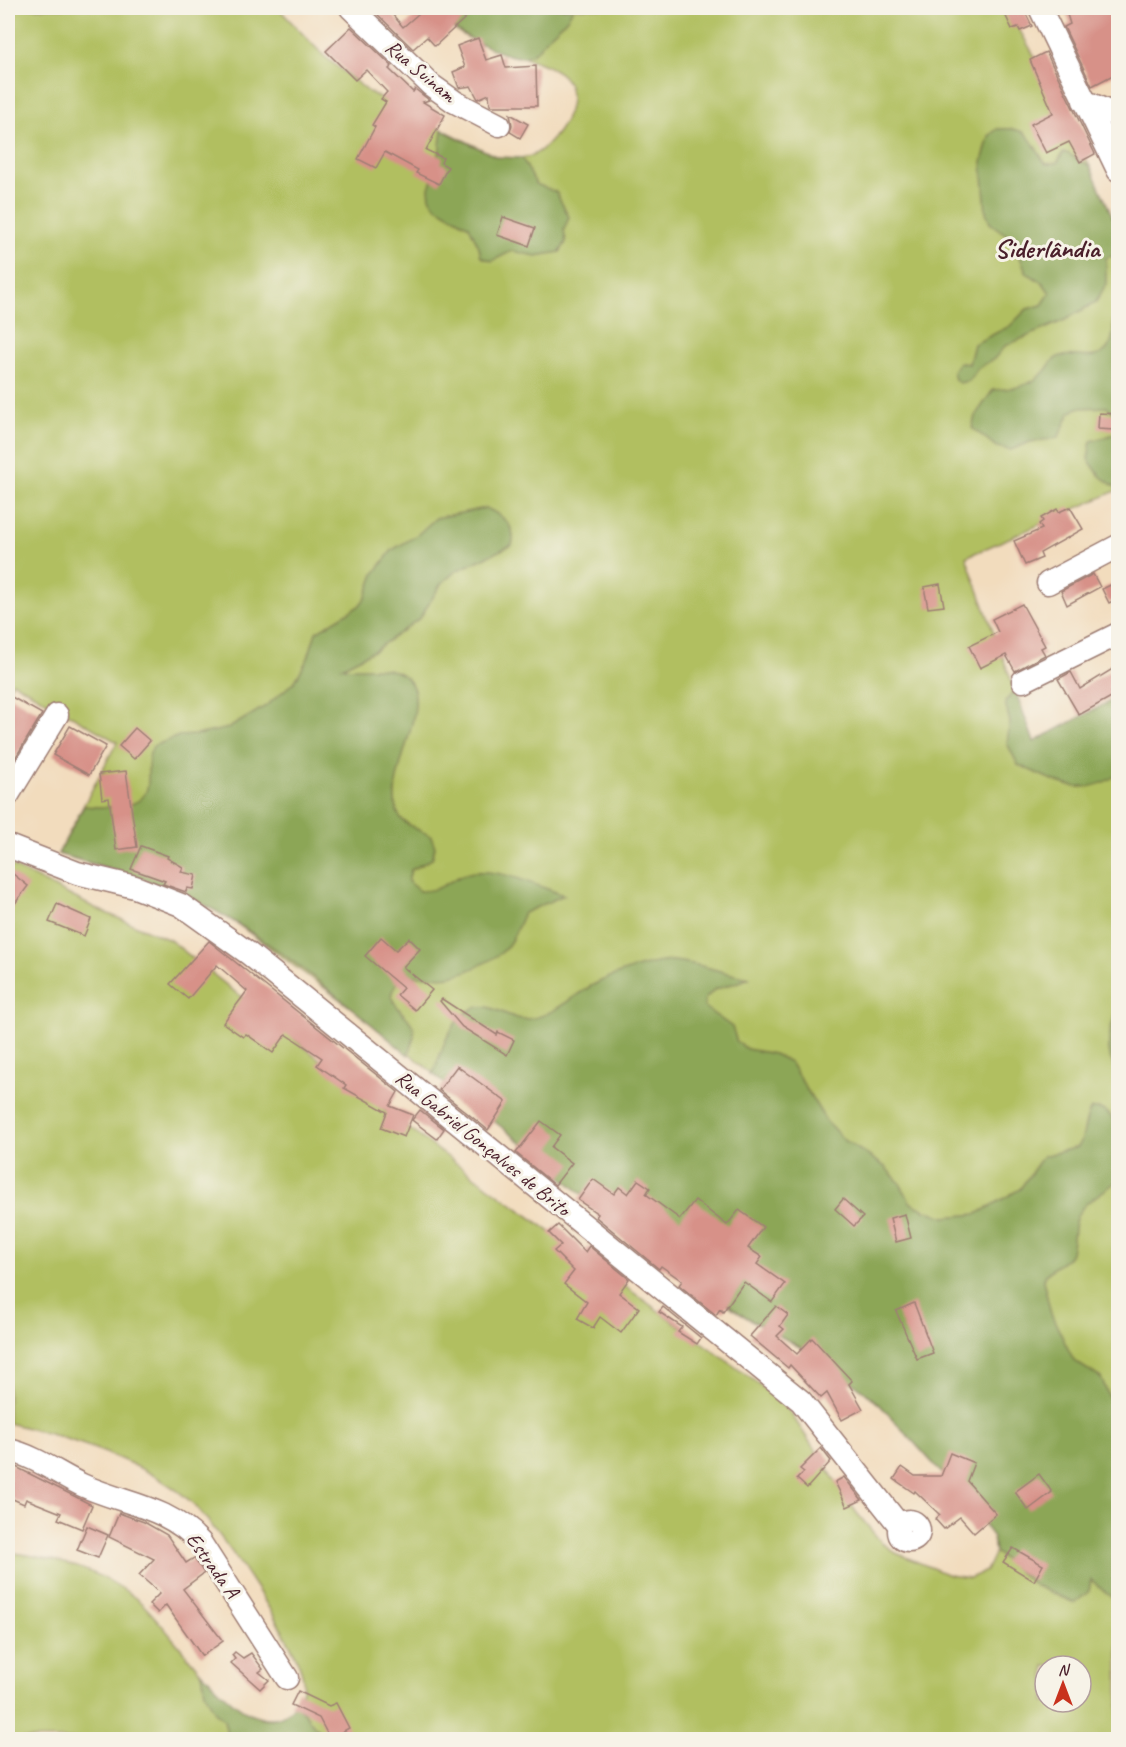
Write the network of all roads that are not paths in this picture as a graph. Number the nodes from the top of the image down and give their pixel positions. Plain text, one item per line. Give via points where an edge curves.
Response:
1 (351, 8) edge
2 (1040, 8) edge
3 (1084, 101) junction
4 (1119, 116) edge
5 (499, 125) dead end
6 (1119, 170) edge
7 (1119, 546) edge
8 (1048, 583) dead end
9 (1119, 634) edge
10 (1023, 681) dead end
11 (57, 715) dead end
12 (8, 795) edge
13 (8, 846) edge
14 (8, 1450) edge
15 (900, 1526) dead end
16 (287, 1678) dead end

1 - 5 street, Rua Suinam via 431,85
2 - 3 street
3 - 4 street
3 - 6 street
7 - 8 street
9 - 10 street
11 - 12 street
13 - 15 street, Rua Gabriel Gonçalves de Brito via 77,873 171,900 200,916 801,1401
14 - 16 street, Estrada A via 22,1453 101,1493 166,1514 186,1527 207,1551

